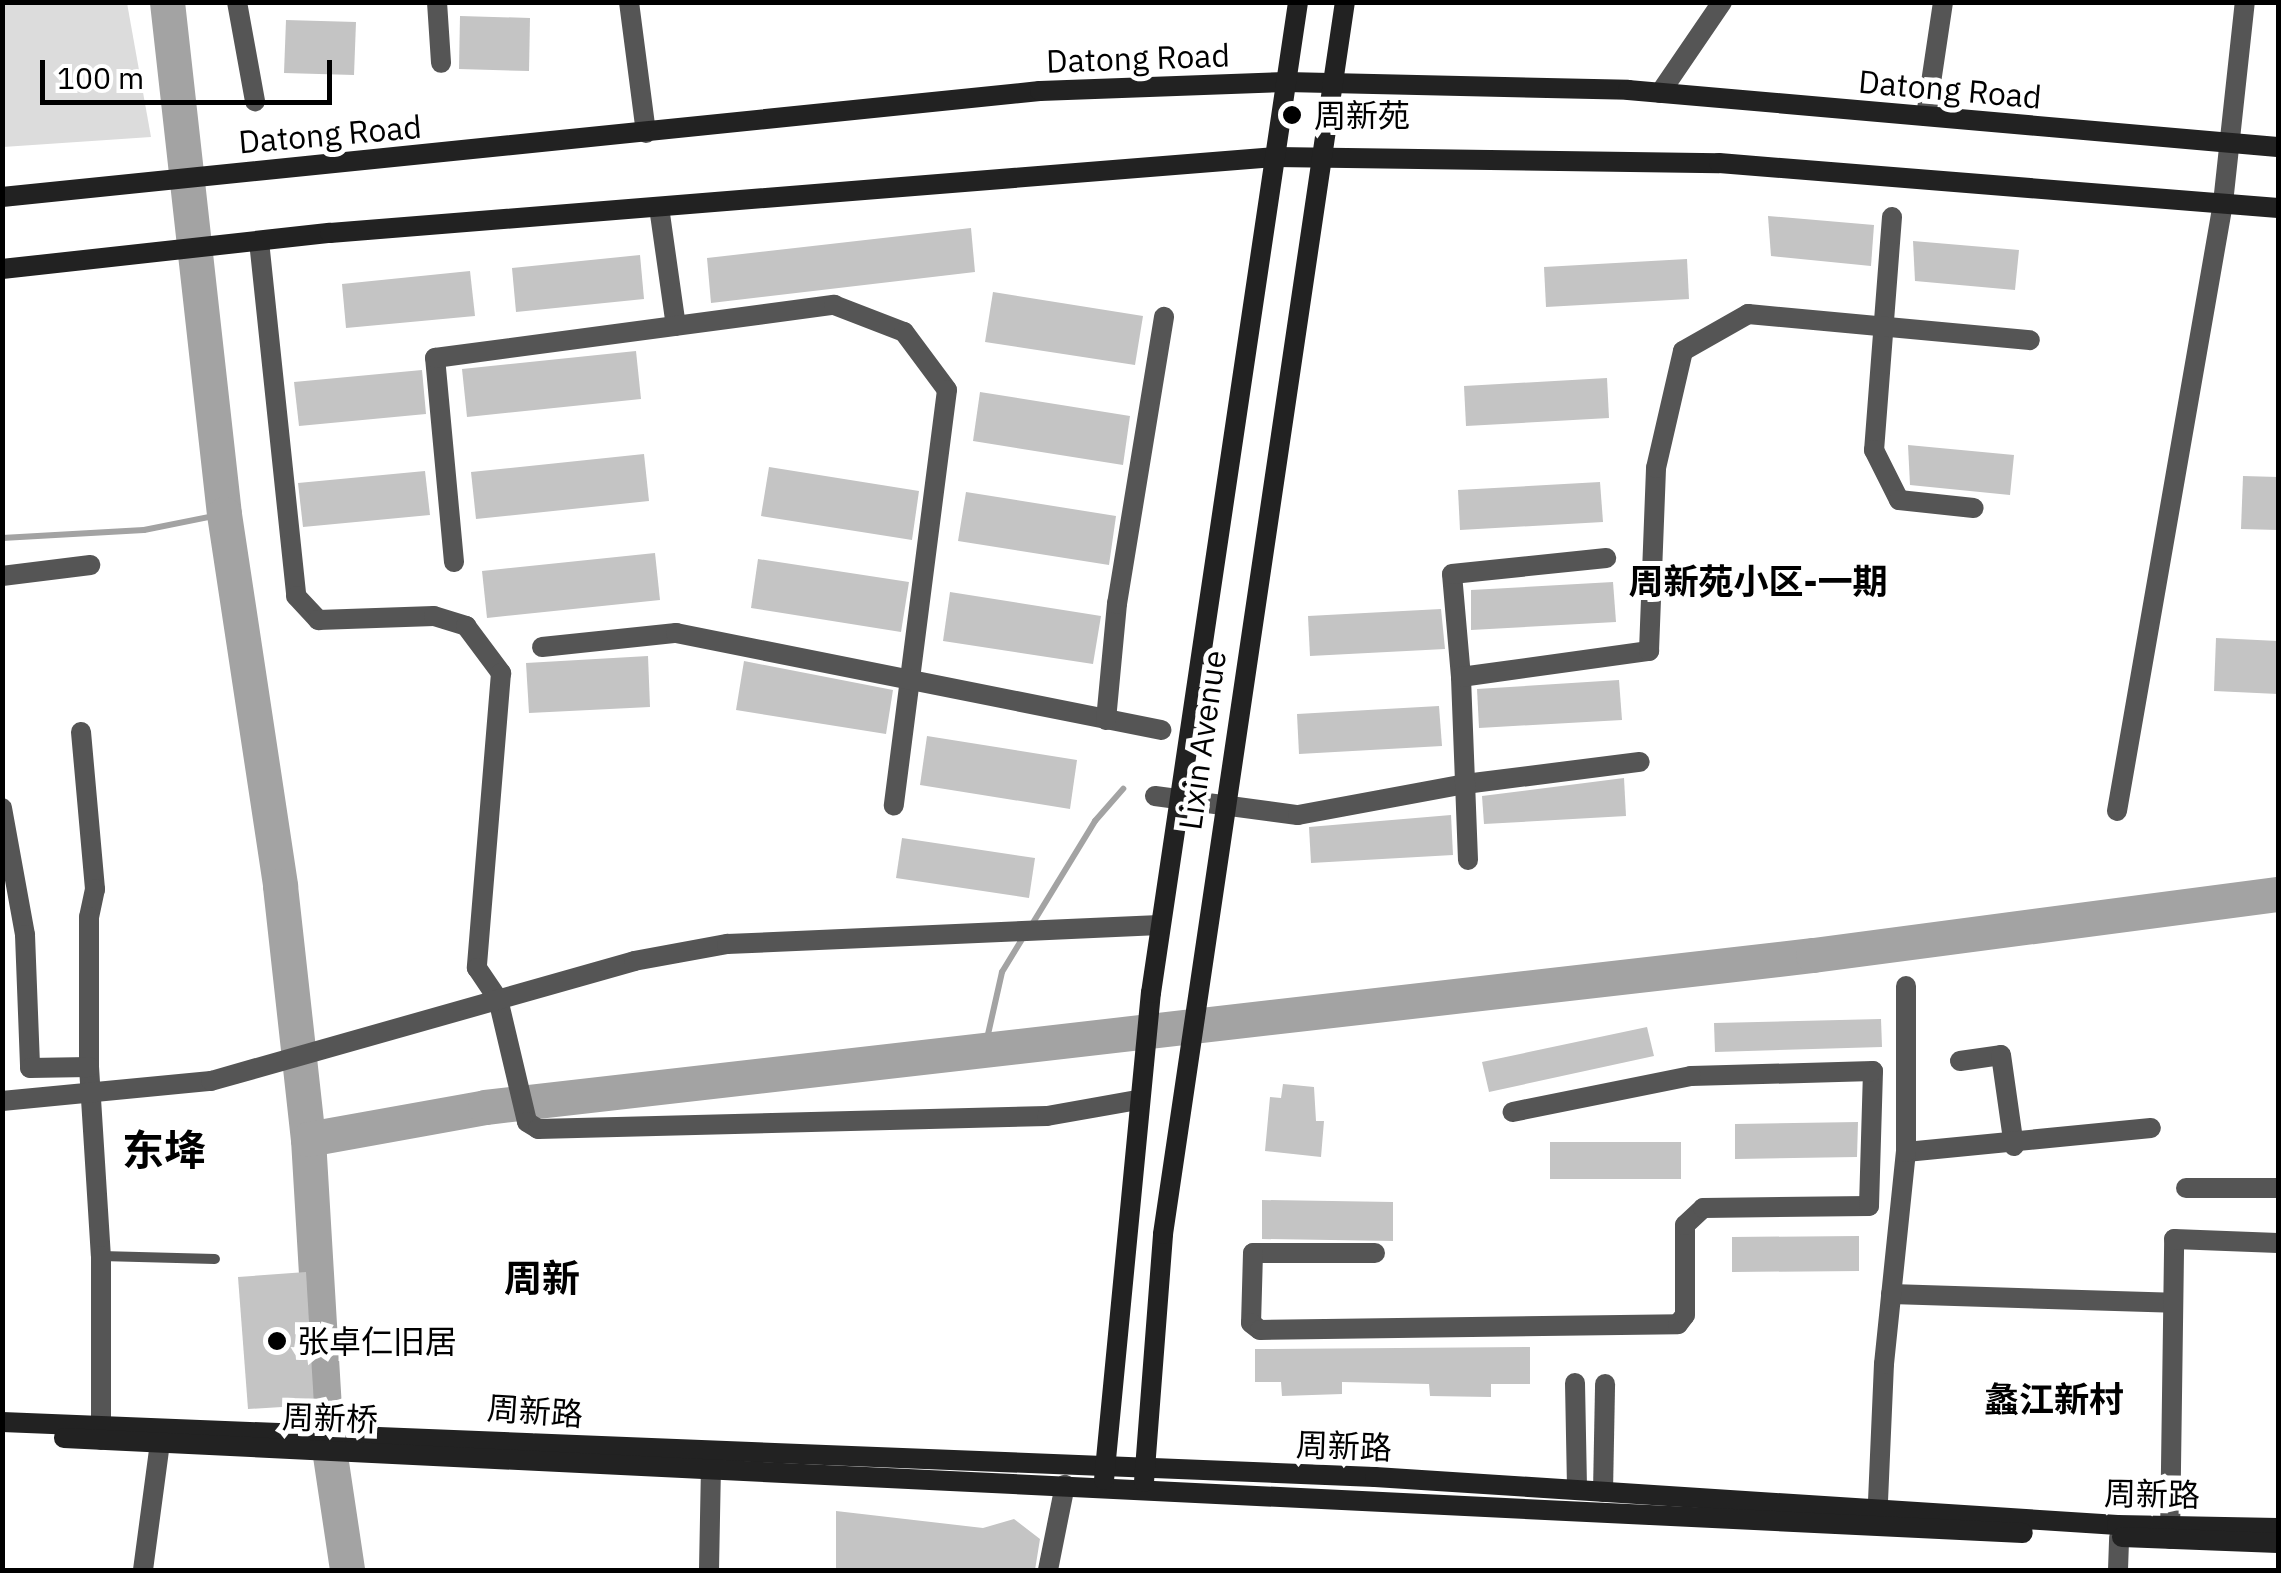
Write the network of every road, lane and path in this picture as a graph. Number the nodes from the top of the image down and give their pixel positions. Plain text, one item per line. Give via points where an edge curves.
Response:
1 (237, 2) edge
2 (437, 2) edge
3 (629, 2) edge
4 (1298, 2) edge
5 (1345, 2) edge
6 (1722, 2) edge
7 (1943, 2) edge
8 (2244, 2) edge
9 (441, 64) dead end
10 (1286, 82) junction
11 (1332, 83) junction
12 (1660, 92) junction
13 (256, 102) dead end
14 (1926, 116) junction
15 (646, 133) junction
16 (2229, 144) junction
17 (2278, 147) edge
18 (1274, 158) junction
19 (1323, 159) junction
20 (2, 196) edge
21 (2223, 203) junction
22 (659, 207) junction
23 (2278, 208) edge
24 (1892, 217) dead end
25 (250, 242) junction
26 (2, 269) edge
27 (1164, 317) dead end
28 (676, 326) junction
29 (1886, 326) junction
30 (2030, 340) dead end
31 (1974, 508) dead end
32 (1606, 558) dead end
33 (454, 562) dead end
34 (90, 565) dead end
35 (2, 576) edge
36 (542, 648) dead end
37 (1461, 677) junction
38 (912, 680) junction
39 (1106, 720) junction
40 (1160, 730) dead end
41 (81, 732) dead end
42 (1640, 762) dead end
43 (1465, 784) junction
44 (1155, 796) dead end
45 (1178, 802) junction
46 (894, 806) dead end
47 (2, 808) edge
48 (1221, 809) junction
49 (2117, 811) dead end
50 (1468, 860) dead end
51 (1160, 925) junction
52 (1906, 986) dead end
53 (498, 999) junction
54 (1960, 1061) dead end
55 (89, 1067) junction
56 (92, 1096) junction
57 (1137, 1100) junction
58 (2, 1101) edge
59 (1513, 1112) dead end
60 (2151, 1128) dead end
61 (2014, 1146) junction
62 (1906, 1152) junction
63 (2186, 1188) dead end
64 (2278, 1188) edge
65 (2278, 1243) edge
66 (1375, 1253) dead end
67 (101, 1256) junction
68 (215, 1259) dead end
69 (1891, 1294) junction
70 (2174, 1303) junction
71 (1576, 1383) dead end
72 (1605, 1384) dead end
73 (2, 1422) edge
74 (100, 1433) junction
75 (2, 1435) edge
76 (251, 1438) junction
77 (407, 1442) junction
78 (160, 1443) junction
79 (711, 1470) junction
80 (1104, 1477) junction
81 (1144, 1480) junction
82 (1065, 1486) junction
83 (1576, 1490) junction
84 (1603, 1492) junction
85 (1878, 1518) junction
86 (2278, 1528) edge
87 (2170, 1531) junction
88 (2119, 1537) junction
89 (2278, 1543) edge
90 (143, 1570) edge
91 (709, 1570) edge
92 (1048, 1570) edge
93 (2118, 1570) edge

1 - 13 street
2 - 9 street
3 - 15 street
4 - 10 street, Lixin Avenue
5 - 11 street, Lixin Avenue
6 - 12 street
7 - 14 street
8 - 16 street
10 - 11 street, Datong Road
10 - 15 street, Datong Road via 1040,91
10 - 18 street, Lixin Avenue
11 - 12 street, Datong Road
11 - 19 street, Lixin Avenue
12 - 14 street, Datong Road
14 - 16 street, Datong Road
15 - 20 street, Datong Road
16 - 17 street, Datong Road
16 - 21 street
18 - 19 street
18 - 22 street
18 - 45 street, Lixin Avenue
19 - 21 street via 1720,163
19 - 48 street, Lixin Avenue
21 - 23 street
21 - 49 street
22 - 25 street
22 - 28 street
24 - 29 street
25 - 26 street
25 - 53 street via 296,596 318,620 434,616 466,626 501,673 477,968
27 - 39 street via 1117,604
28 - 33 street via 435,358
28 - 38 street via 834,305 904,332 947,390
29 - 30 street
29 - 31 street via 1874,450 1882,467 1899,500
29 - 37 street via 1748,314 1683,351 1656,468 1649,651
32 - 37 street via 1452,574
34 - 35 street
36 - 38 street via 676,633
37 - 43 street
38 - 39 street
38 - 46 street
39 - 40 street
41 - 55 street via 95,889 89,918
42 - 43 street
43 - 48 street via 1298,816
43 - 50 street
44 - 45 street
45 - 48 street
45 - 51 street, Lixin Avenue
47 - 55 street via 24,935 30,1068
48 - 81 street, Lixin Avenue via 1163,1234
51 - 53 street via 727,944
51 - 57 street, Lixin Avenue
52 - 62 street
53 - 56 street via 211,1080
53 - 57 street via 527,1122 538,1129 1047,1116
54 - 61 street via 2000,1055
55 - 56 street
56 - 58 street
56 - 67 street
57 - 80 street, Lixin Avenue
59 - 66 street via 1691,1076 1874,1071 1868,1206 1703,1208 1685,1225 1685,1315 1678,1324 1260,1330 1250,1323 1253,1253
60 - 61 street
61 - 62 street
62 - 69 street
63 - 64 street
65 - 70 street via 2174,1239
67 - 68 lane
67 - 74 street
69 - 70 street
69 - 85 street
70 - 87 street
71 - 83 street
72 - 84 street
73 - 74 street
74 - 75 street
74 - 76 street
74 - 78 street
76 - 77 street, 周新桥
76 - 78 street
77 - 79 street, 周新路
77 - 80 street, 周新路
78 - 90 street
79 - 82 street, 周新路
79 - 91 street
80 - 81 street, 周新路
80 - 82 street, 周新路
81 - 83 street, 周新路
81 - 85 street, 周新路
82 - 92 street
83 - 84 street, 周新路
84 - 85 street, 周新路
85 - 87 street, 周新路
85 - 88 street, 周新路
86 - 87 street, 周新路
87 - 88 street, 周新路
87 - 89 street, 周新路
88 - 93 street

